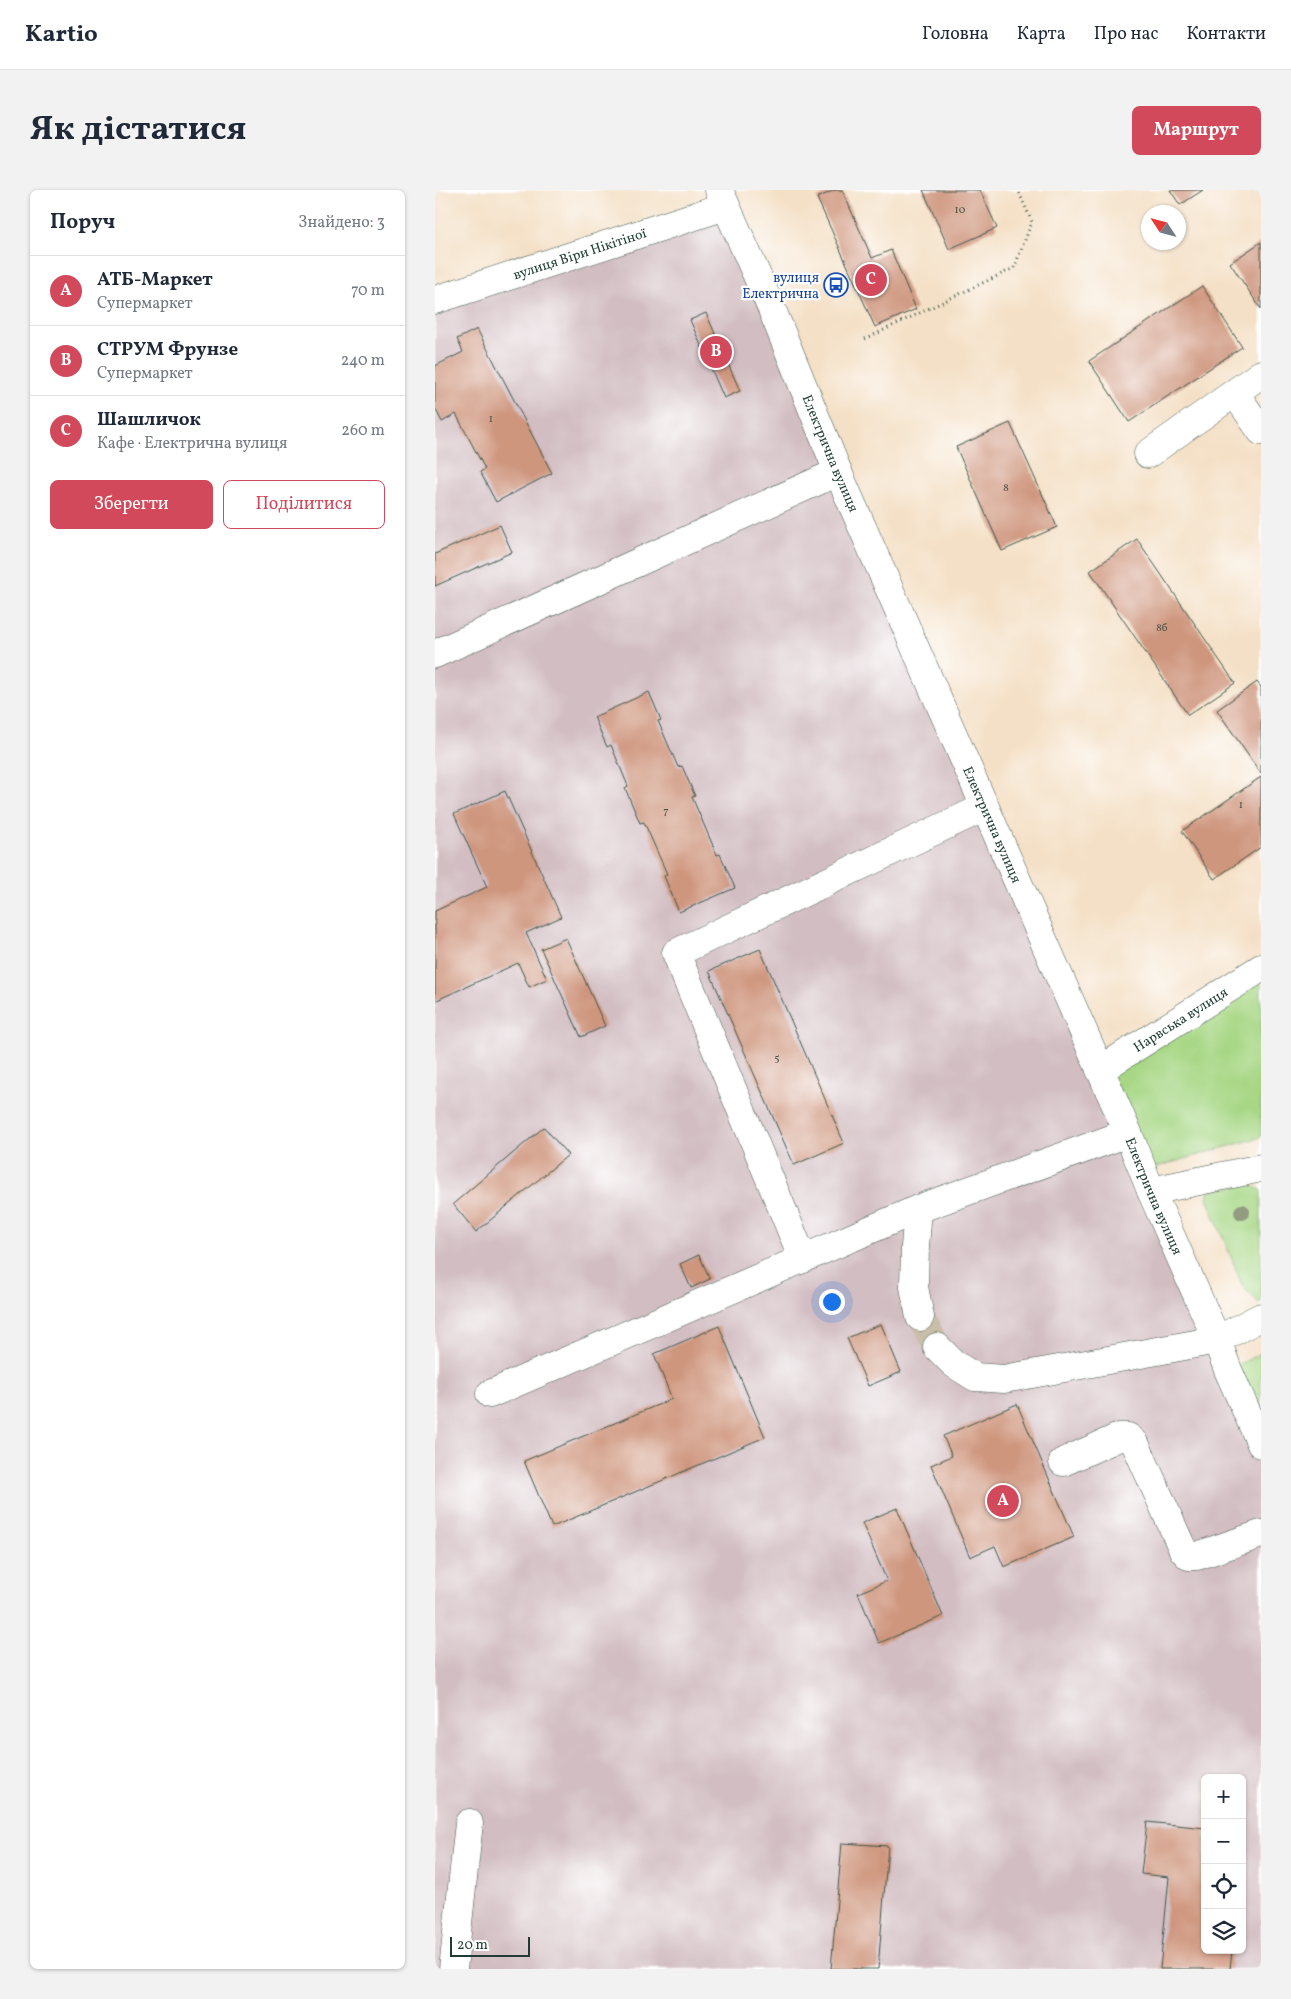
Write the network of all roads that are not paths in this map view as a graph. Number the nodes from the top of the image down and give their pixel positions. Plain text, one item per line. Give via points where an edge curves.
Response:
1 (722, 198) edge
2 (435, 300) edge
3 (1261, 374) edge
4 (1235, 393) junction
5 (1261, 431) edge
6 (1148, 454) dead end
7 (838, 472) junction
8 (435, 654) edge
9 (985, 807) junction
10 (1261, 968) edge
11 (1100, 1070) junction
12 (1128, 1133) junction
13 (1261, 1168) edge
14 (1151, 1191) junction
15 (918, 1209) junction
16 (803, 1259) junction
17 (920, 1317) tunnel mouth
18 (1261, 1317) edge
19 (1217, 1340) junction
20 (937, 1347) tunnel mouth
21 (490, 1394) dead end
22 (1261, 1444) edge
23 (1063, 1462) dead end
24 (1261, 1534) edge
25 (469, 1823) dead end
26 (453, 1969) edge

1 - 2 main road, вулиця Віри Нікітіної
1 - 7 main road, Електрична вулиця via 771,307
3 - 4 main road
4 - 5 main road
4 - 6 main road
7 - 8 main road
7 - 9 main road, Електрична вулиця
9 - 11 main road, Електрична вулиця
9 - 16 main road via 675,953
10 - 11 main road, Нарвська вулиця
11 - 12 main road, Електрична вулиця
12 - 14 main road, Електрична вулиця
12 - 15 main road
13 - 14 main road
14 - 19 main road, Електрична вулиця
15 - 16 main road
15 - 17 main road via 914,1287
16 - 21 main road
18 - 19 main road
19 - 20 main road via 1004,1379 975,1377 954,1364
19 - 22 main road, Електрична вулиця
23 - 24 main road via 1119,1437 1128,1437 1135,1443 1183,1550 1189,1556
25 - 26 main road

